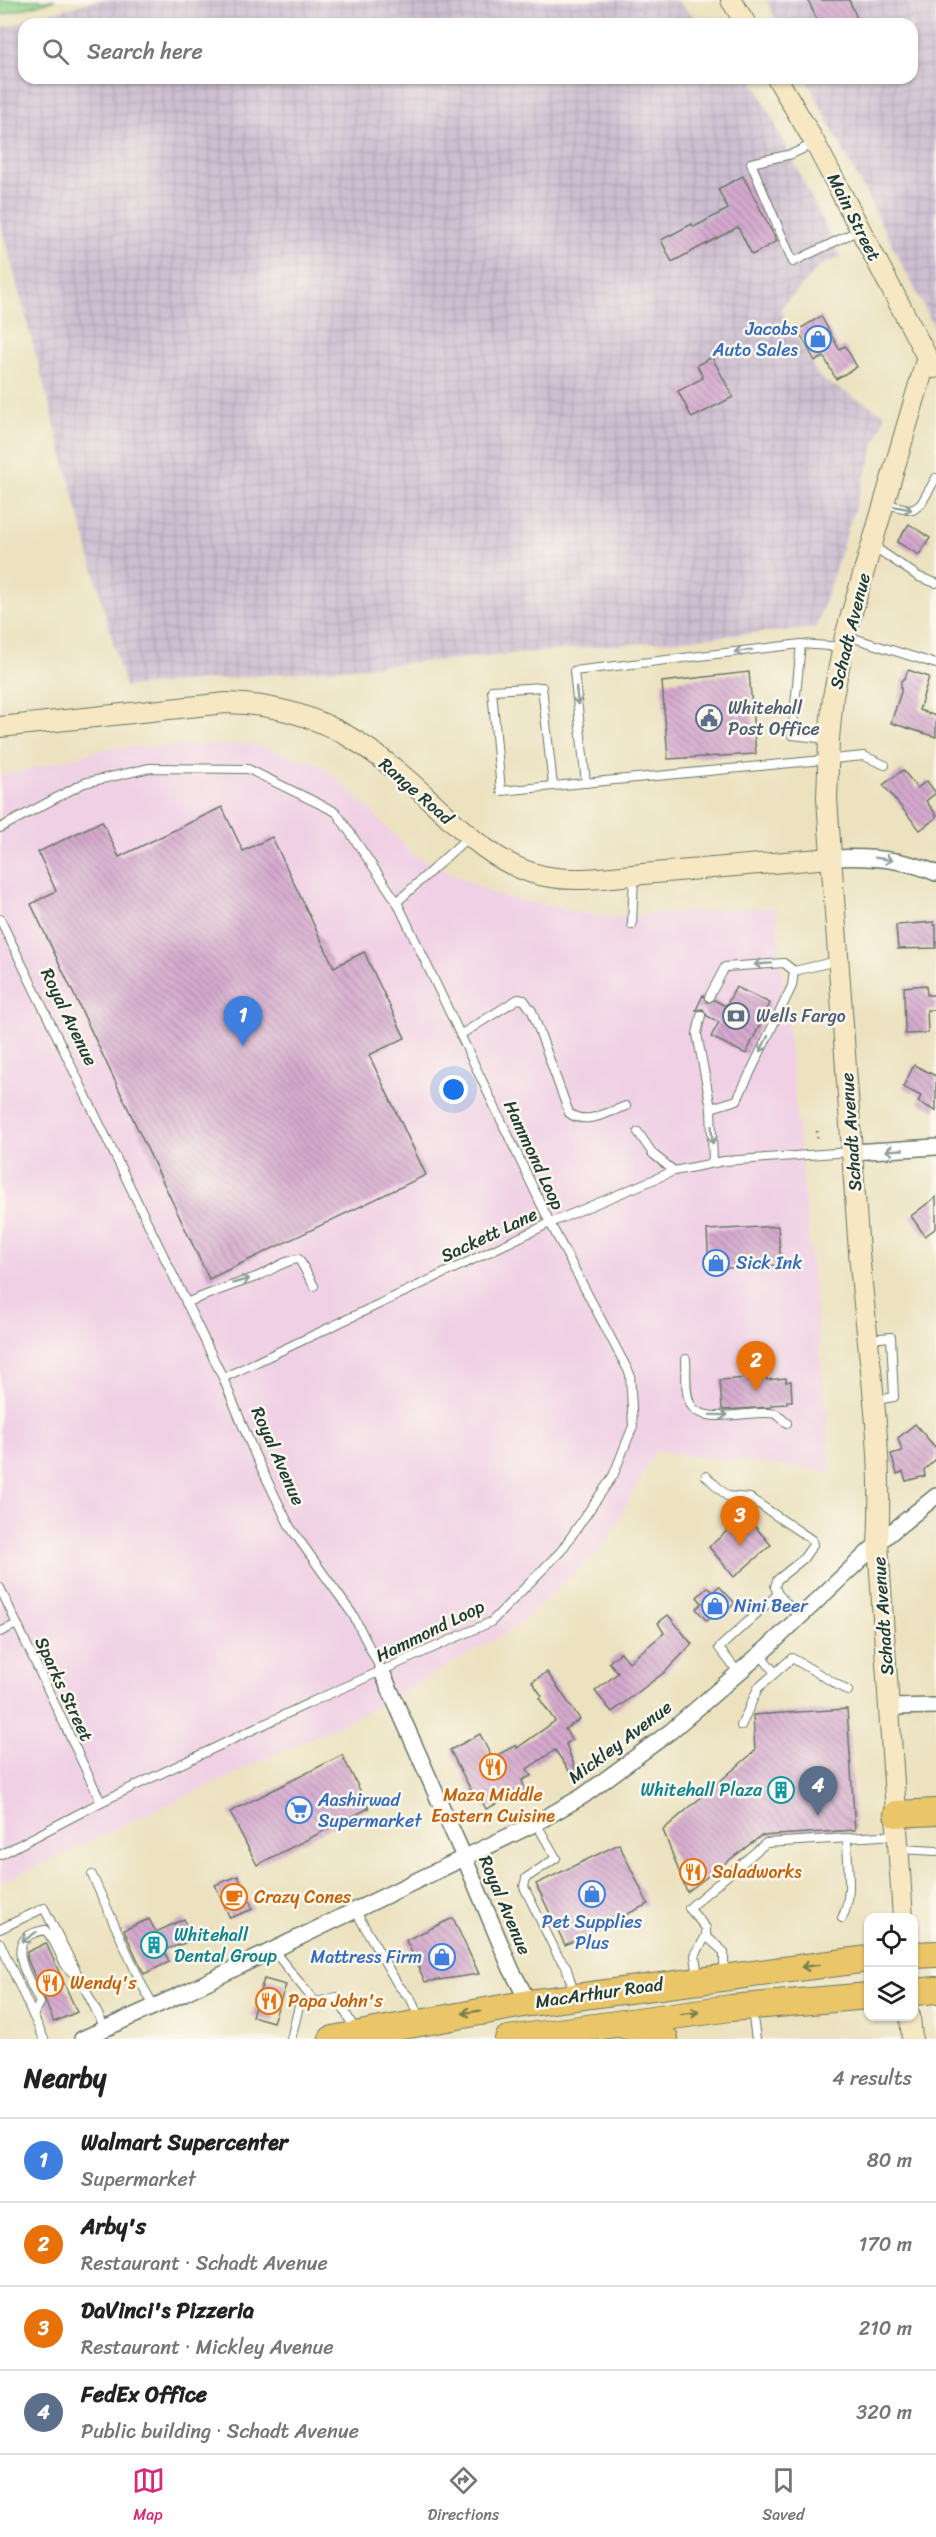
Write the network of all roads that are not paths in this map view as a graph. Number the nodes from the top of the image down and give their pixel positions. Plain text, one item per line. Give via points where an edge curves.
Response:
1 (732, 0) edge
2 (742, 18) edge
3 (781, 84) edge
4 (815, 143) junction
5 (860, 229) junction
6 (931, 364) edge
7 (936, 478) edge
8 (884, 504) junction
9 (872, 545) junction
10 (936, 583) edge
11 (844, 641) junction
12 (801, 644) junction
13 (936, 664) edge
14 (0, 728) edge
15 (829, 739) junction
16 (828, 760) junction
17 (885, 765) dead end
18 (586, 783) junction
19 (553, 786) junction
20 (0, 828) edge
21 (468, 837) junction
22 (831, 858) junction
23 (936, 873) edge
24 (634, 874) junction
25 (397, 902) junction
26 (0, 919) edge
27 (632, 925) dead end
28 (838, 961) junction
29 (794, 971) junction
30 (709, 997) dead end
31 (701, 1015) dead end
32 (460, 1035) junction
33 (626, 1106) dead end
34 (711, 1108) junction
35 (638, 1132) dead end
36 (936, 1147) edge
37 (852, 1152) junction
38 (713, 1163) junction
39 (674, 1171) junction
40 (550, 1223) junction
41 (314, 1286) dead end
42 (186, 1303) junction
43 (687, 1359) dead end
44 (223, 1378) junction
45 (787, 1423) dead end
46 (706, 1476) dead end
47 (936, 1496) edge
48 (878, 1542) junction
49 (0, 1588) edge
50 (778, 1594) junction
51 (799, 1617) junction
52 (17, 1624) junction
53 (0, 1632) edge
54 (760, 1654) junction
55 (382, 1672) junction
56 (738, 1672) junction
57 (775, 1673) junction
58 (848, 1691) dead end
59 (936, 1706) edge
60 (889, 1707) junction
61 (741, 1726) dead end
62 (100, 1802) junction
63 (936, 1812) edge
64 (536, 1823) junction
65 (898, 1833) junction
66 (847, 1839) junction
67 (936, 1851) edge
68 (0, 1855) edge
69 (464, 1857) junction
70 (92, 1875) dead end
71 (355, 1911) junction
72 (903, 1913) edge
73 (842, 1918) dead end
74 (0, 1929) edge
75 (706, 1936) junction
76 (0, 1943) edge
77 (273, 1950) junction
78 (936, 1954) edge
79 (918, 1955) edge
80 (864, 1960) edge
81 (724, 1977) junction
82 (80, 1978) junction
83 (698, 1980) junction
84 (936, 1990) edge
85 (918, 1992) edge
86 (864, 1996) edge
87 (574, 1997) junction
88 (315, 2002) junction
89 (529, 2003) junction
90 (154, 2006) junction
91 (752, 2007) junction
92 (33, 2015) junction
93 (421, 2021) junction
94 (910, 2021) edge
95 (611, 2024) junction
96 (105, 2028) junction
97 (357, 2034) junction
98 (537, 2037) edge
99 (44, 2039) edge
100 (82, 2039) edge
101 (291, 2039) edge
102 (332, 2039) edge
103 (508, 2039) edge
104 (665, 2039) edge
105 (756, 2039) edge
106 (912, 2039) edge

1 - 2 main road
3 - 4 main road, Main Street
4 - 5 main road, Main Street
4 - 5 lane via 792,154 751,163 793,262
5 - 6 main road, Main Street
6 - 8 main road, Schadt Avenue
8 -> 7 lane via 913,510
8 - 9 main road, Schadt Avenue
9 - 10 lane via 920,578
9 - 11 main road, Schadt Avenue
11 - 12 lane
11 - 13 lane
11 - 15 main road, Schadt Avenue
12 - 15 lane via 792,735
12 -> 18 lane via 574,671
14 - 21 main road, Range Road via 226,704 284,709 356,740
15 - 16 main road, Schadt Avenue
16 - 17 lane via 864,756
16 - 18 lane
16 - 22 main road, Schadt Avenue
18 - 19 lane
19 - 19 lane via 501,791 492,690 542,687
20 - 25 lane, Hammond Loop via 84,783 150,768 249,769 336,812
21 - 24 main road, Range Road via 507,863 532,873 576,879
21 - 25 lane
22 -> 23 street via 877,858
22 - 24 main road, Range Road
22 - 28 main road, Schadt Avenue
24 - 27 lane
25 - 32 lane, Hammond Loop
26 - 42 lane, Royal Avenue
28 - 29 lane
28 - 37 main road, Schadt Avenue
29 -> 30 lane via 784,963 725,967
29 -> 34 lane via 792,986 737,1100
31 - 34 lane via 697,1034
32 - 33 lane via 518,999 524,1000 532,1011 568,1113 588,1119
32 - 40 lane, Hammond Loop
34 -> 38 lane
35 - 39 lane via 653,1154
36 -> 37 street
37 - 38 lane, Sackett Lane
37 - 48 main road, Schadt Avenue via 874,1400
38 - 39 lane, Sackett Lane
39 - 40 lane, Sackett Lane
40 - 44 lane, Sackett Lane
40 - 55 lane, Hammond Loop via 630,1374 633,1426 613,1476 561,1551 491,1622
42 -> 41 lane via 291,1259 299,1259
42 - 44 lane, Royal Avenue
43 -> 45 lane via 688,1395 696,1410 706,1415 776,1414
44 - 55 lane, Royal Avenue via 290,1527 353,1615
46 - 50 lane via 727,1496 750,1498 812,1540 813,1545 803,1559 777,1580
47 - 48 street, Mickley Avenue
48 - 51 street, Mickley Avenue
48 - 60 main road, Schadt Avenue
49 - 52 lane, Sparks Street
50 - 51 lane
50 - 56 lane via 719,1648
51 - 54 street, Mickley Avenue
52 - 53 lane
52 - 62 lane, Sparks Street
54 - 56 street, Mickley Avenue
54 - 57 lane
55 - 62 lane, Hammond Loop
55 - 69 street, Royal Avenue
56 - 64 street, Mickley Avenue via 628,1765
57 - 58 lane via 792,1658
57 - 61 lane via 758,1688
59 - 60 street
60 - 65 main road, Schadt Avenue
62 - 68 lane, Hammond Loop
63 - 65 highway
64 - 69 street, Mickley Avenue
64 - 87 lane via 556,1858 526,1878 524,1887 558,1956 567,1966
65 - 66 lane
65 - 67 lane
65 - 72 main road, Schadt Avenue
66 - 73 lane via 849,1895
66 - 75 lane via 766,1843 689,1908 706,1928
69 - 71 street, Mickley Avenue
69 - 89 street, Royal Avenue
70 - 90 lane
71 - 77 street, Mickley Avenue
71 - 93 lane
74 - 82 lane via 44,1908
75 - 81 lane via 724,1952
75 - 83 lane via 695,1955
76 - 92 lane
77 - 88 lane
77 - 90 street, Mickley Avenue
78 - 79 highway
80 -> 81 highway, MacArthur Road
81 - 83 highway, MacArthur Road
82 -> 92 lane via 67,1970 45,1930 33,1932 19,1943 17,1953 40,2003
82 - 96 lane
83 - 87 highway, MacArthur Road
84 - 85 highway
86 - 91 highway, MacArthur Road
87 - 89 highway, MacArthur Road
88 - 97 lane via 337,1996
88 - 101 lane via 298,2006
89 -> 93 highway, MacArthur Road
90 - 96 street, Mickley Avenue
95 -> 91 highway, MacArthur Road
91 - 105 lane
92 - 99 lane
93 - 97 highway, MacArthur Road
94 - 106 main road
95 - 98 highway, MacArthur Road
95 - 104 highway via 644,2030
96 - 100 street, Mickley Avenue
97 - 102 highway, MacArthur Road
98 - 103 highway, MacArthur Road

